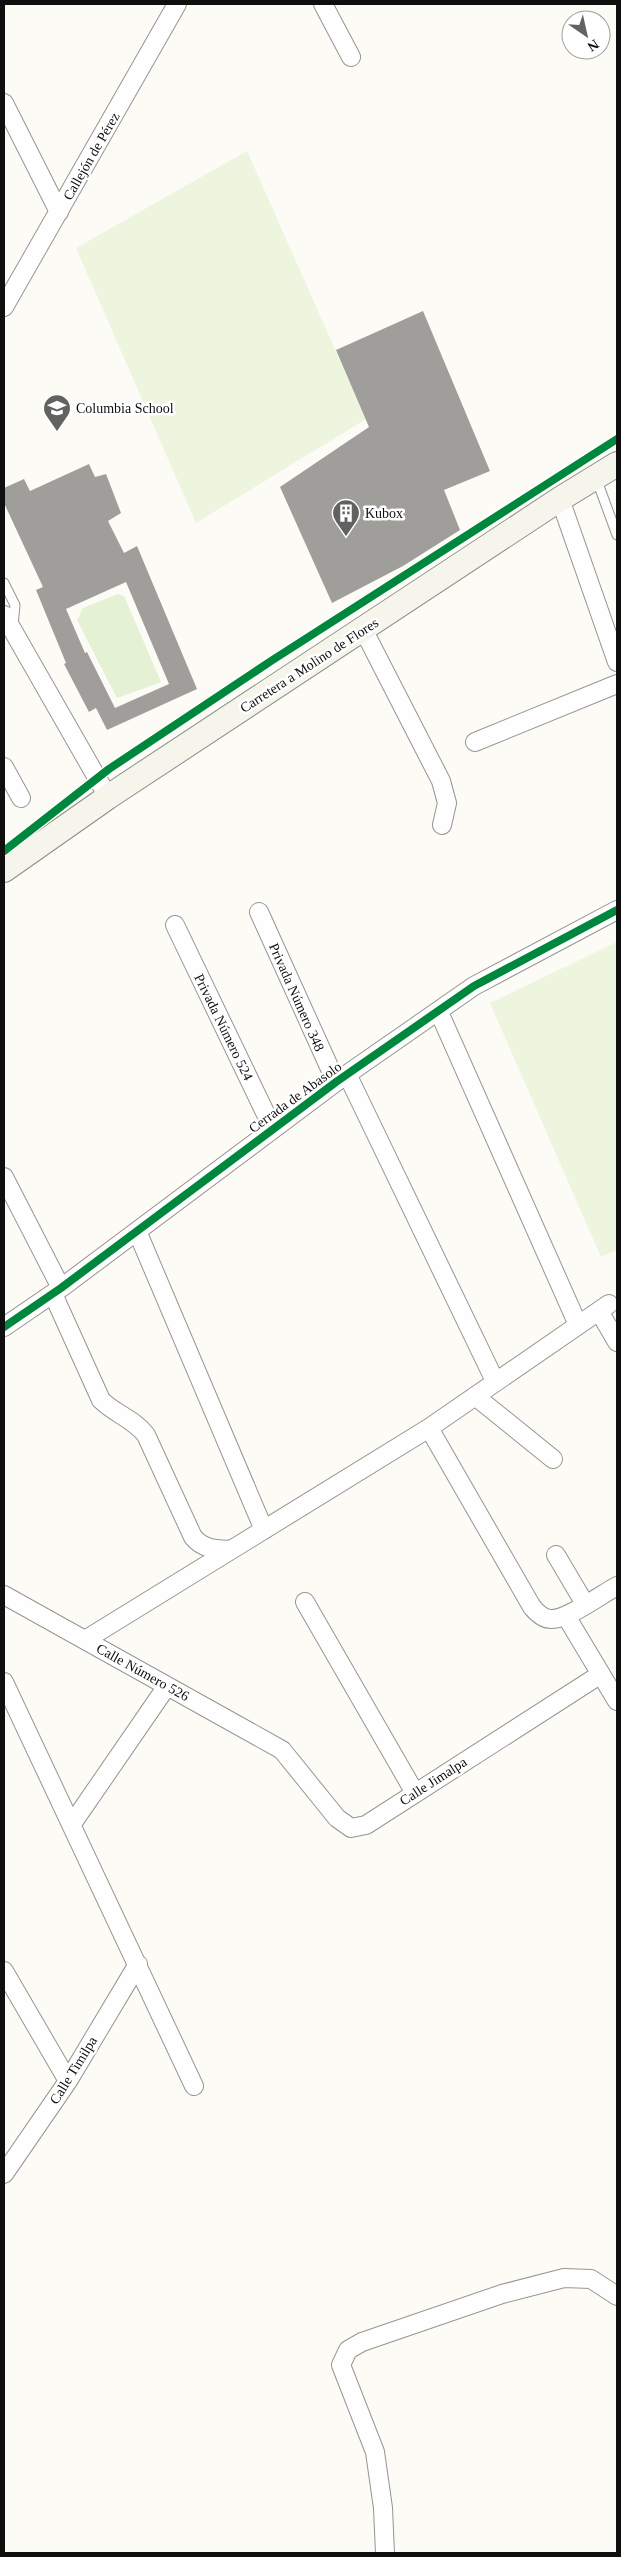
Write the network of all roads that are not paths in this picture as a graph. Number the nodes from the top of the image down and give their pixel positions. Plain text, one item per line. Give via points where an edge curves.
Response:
1 (177, 4) edge
2 (323, 4) edge
3 (351, 57) dead end
4 (4, 104) edge
5 (58, 212) junction
6 (4, 307) edge
7 (617, 464) edge
8 (596, 477) junction
9 (560, 500) junction
10 (616, 529) edge
11 (4, 583) edge
12 (4, 615) edge
13 (363, 629) junction
14 (12, 631) junction
15 (617, 662) edge
16 (617, 684) edge
17 (475, 742) dead end
18 (4, 767) edge
19 (108, 796) junction
20 (21, 798) dead end
21 (442, 825) dead end
22 (4, 870) edge
23 (617, 910) edge
24 (259, 912) dead end
25 (175, 925) dead end
26 (439, 1012) junction
27 (341, 1078) junction
28 (273, 1128) junction
29 (4, 1177) edge
30 (137, 1231) junction
31 (57, 1291) junction
32 (578, 1325) junction
33 (4, 1328) edge
34 (617, 1342) edge
35 (495, 1381) junction
36 (475, 1396) junction
37 (429, 1428) junction
38 (553, 1459) dead end
39 (264, 1530) junction
40 (230, 1550) junction
41 (556, 1555) dead end
42 (617, 1586) edge
43 (4, 1595) edge
44 (305, 1602) dead end
45 (585, 1604) junction
46 (566, 1616) junction
47 (86, 1640) junction
48 (601, 1674) junction
49 (4, 1682) edge
50 (167, 1686) junction
51 (617, 1701) edge
52 (282, 1750) joint
53 (415, 1793) junction
54 (72, 1824) junction
55 (138, 1964) junction
56 (4, 1971) edge
57 (68, 2081) junction
58 (194, 2086) dead end
59 (4, 2174) edge
60 (617, 2296) edge
61 (385, 2553) edge

1 - 5 street, Callejón de Pérez
2 - 3 street
4 - 5 street
5 - 6 street, Callejón de Pérez
7 - 8 main road, Carretera a Molino de Flores
8 - 9 main road, Carretera a Molino de Flores
8 - 10 lane
9 - 13 main road, Carretera a Molino de Flores
9 - 15 street
11 - 14 lane via 15,605
12 - 14 street
13 - 19 main road, Carretera a Molino de Flores
13 - 21 street via 441,782 447,803
14 - 19 street
16 - 17 street
18 - 20 street
19 - 22 main road, Carretera a Molino de Flores
23 - 26 street, Cerrada de Abasolo via 501,970
24 - 27 street, Privada Número 348
25 - 28 street, Privada Número 524
26 - 27 street, Cerrada de Abasolo
26 - 32 street
27 - 28 street, Cerrada de Abasolo
27 - 35 street, Privada Número 348
28 - 30 street, Cerrada de Abasolo
29 - 31 street
30 - 31 street, Cerrada de Abasolo
30 - 39 street
31 - 33 street, Cerrada de Abasolo
31 - 40 street via 101,1400 139,1425 146,1435 199,1544 206,1548
32 - 34 street via 604,1307
32 - 35 street
35 - 36 street
36 - 37 street
36 - 38 street
37 - 39 street
37 - 46 street via 532,1607 540,1616 552,1619
39 - 40 street
40 - 47 street
41 - 45 street
42 - 45 street
43 - 47 street, Calle Número 526
44 - 53 street
45 - 46 street
46 - 48 street
47 - 50 street, Calle Número 526
48 - 51 street
48 - 53 street, Calle Jimalpa
49 - 54 street
50 - 52 street, Calle Número 526
50 - 54 street
52 - 53 street, Calle Jimalpa via 337,1818 351,1828 366,1825
54 - 55 street
55 - 57 street, Calle Timilpa
55 - 58 street
56 - 57 street
57 - 59 street, Calle Timilpa
60 - 61 street via 590,2280 564,2278 493,2297 362,2342 348,2350 341,2365 375,2452

